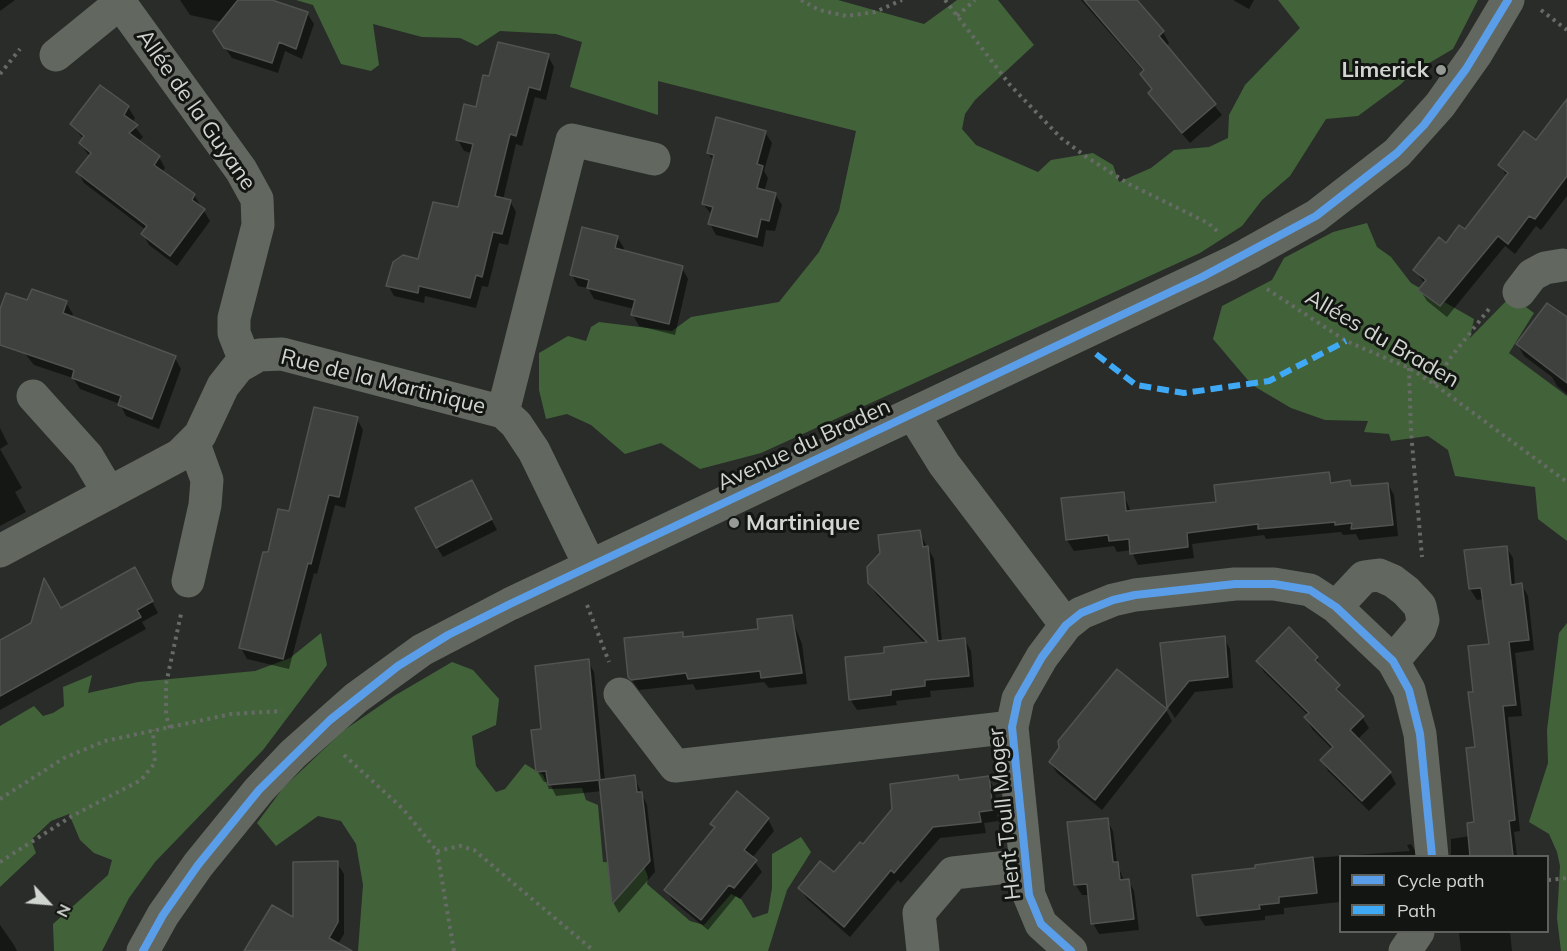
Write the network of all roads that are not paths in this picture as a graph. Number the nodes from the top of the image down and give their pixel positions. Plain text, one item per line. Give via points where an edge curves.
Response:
1 (119, 2) edge
2 (1514, 3) edge
3 (56, 55) dead end
4 (654, 159) dead end
5 (1566, 259) edge
6 (1519, 292) road end
7 (245, 361) junction
8 (33, 396) dead end
9 (503, 412) junction
10 (913, 414) junction
11 (194, 444) junction
12 (109, 493) junction
13 (0, 551) edge
14 (582, 570) junction
15 (185, 595) road end
16 (1336, 607) junction
17 (1066, 625) junction
18 (1393, 662) junction
19 (620, 694) road end
20 (1012, 727) junction
21 (1432, 855) edge
22 (1026, 865) junction
23 (1417, 933) edge
24 (143, 951) edge
25 (923, 951) edge
26 (1071, 951) edge
27 (1405, 951) edge

1 - 3 street, Allée de la Guyane
1 - 7 street, Allée de la Guyane via 242,170 257,199 258,225 234,318 234,333
2 - 10 street, Avenue du Braden via 1440,105 1397,153 1316,216 1239,259
4 - 9 street, Rue de la Martinique via 572,140
5 - 6 street via 1532,275
7 - 9 street, Rue de la Martinique via 269,354 301,358
7 - 11 street, Rue de la Martinique via 223,386
8 - 12 street via 87,456
9 - 14 street, Rue de la Martinique via 534,450
10 - 14 street, Avenue du Braden
10 - 17 street via 944,464
11 - 12 street, Rue de la Martinique via 173,460
11 - 15 street via 207,480
12 - 13 street, Rue de la Martinique
14 - 24 street, Avenue du Braden via 422,650 330,720 226,827
16 - 17 street, Hent Toull Moger via 1299,586 1235,584 1113,600
16 - 18 street, Hent Toull Moger
16 - 18 street via 1364,578 1371,576 1379,575 1406,591 1420,606 1423,620
17 - 20 street, Hent Toull Moger via 1018,699
18 - 21 street, Hent Toull Moger via 1405,680 1417,716
19 - 20 street, Hent Toull Moger via 675,766
20 - 22 street, Hent Toull Moger
22 - 25 street, Hent Toull Moger via 953,873 919,914
22 - 26 street, Hent Toull Moger via 1033,910 1041,924
23 - 27 street

